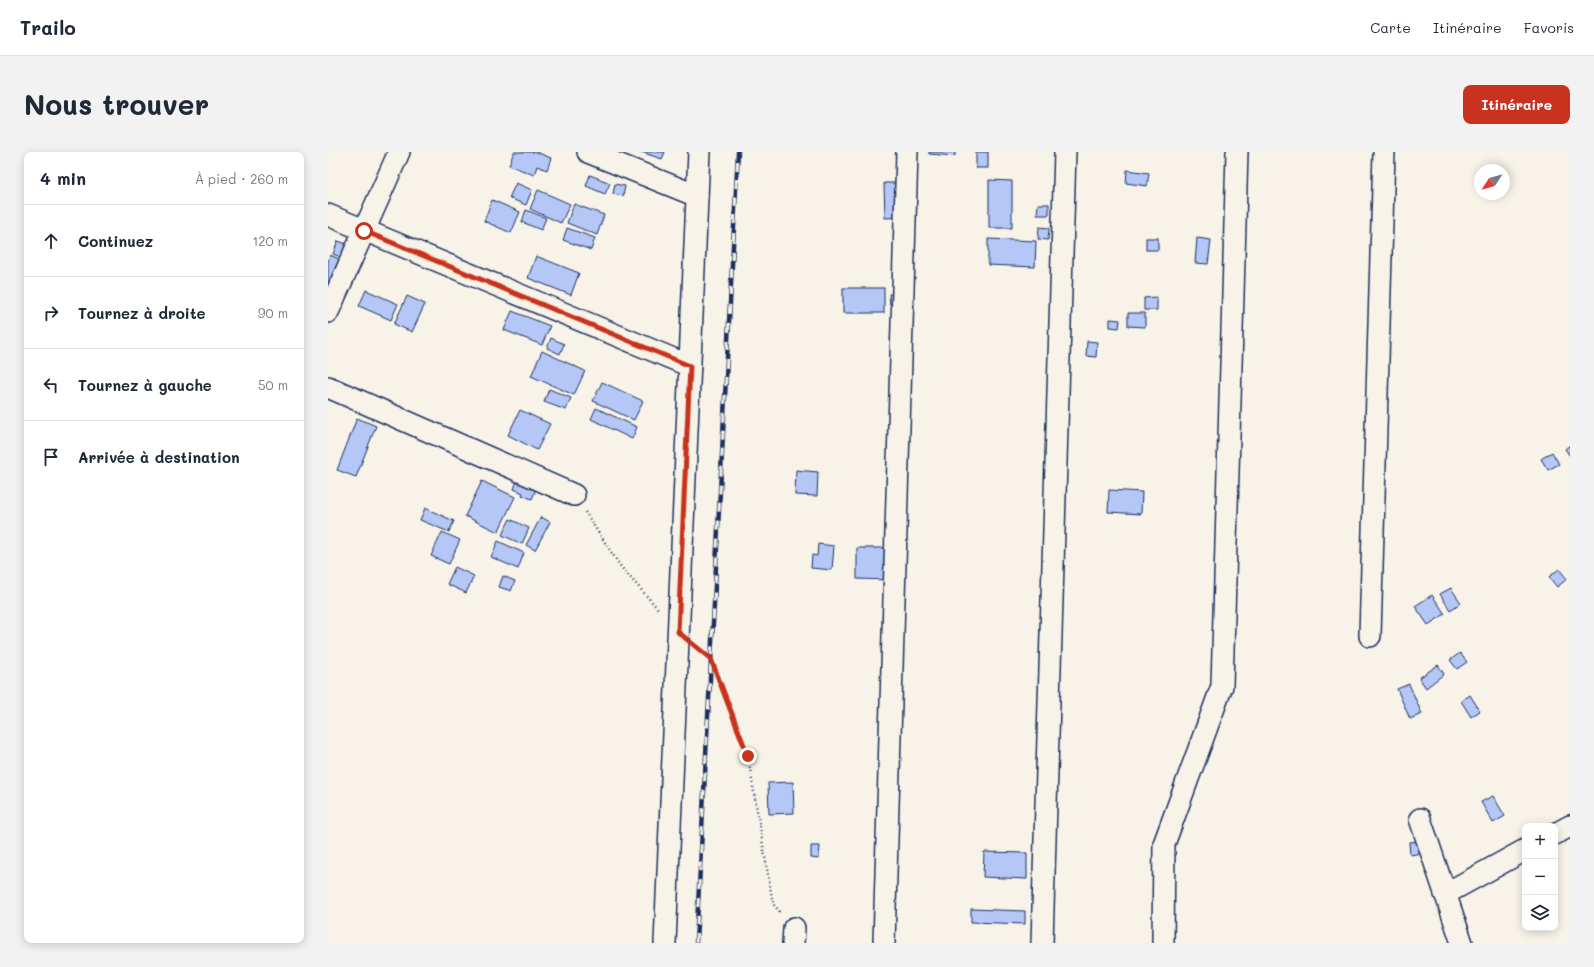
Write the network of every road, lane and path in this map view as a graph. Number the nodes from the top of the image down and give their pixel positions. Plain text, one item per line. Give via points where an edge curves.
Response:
1 (399, 152) edge
2 (588, 152) edge
3 (699, 152) edge
4 (907, 152) edge
5 (1065, 152) edge
6 (1237, 152) edge
7 (1384, 152) edge
8 (697, 196) junction
9 (328, 216) edge
10 (364, 231) junction
11 (328, 312) edge
12 (690, 366) junction
13 (328, 387) edge
14 (574, 495) joint
15 (678, 632) junction
16 (1370, 636) dead end
17 (1420, 819) dead end
18 (1570, 826) edge
19 (1558, 832) edge
20 (1522, 852) edge
21 (1445, 894) junction
22 (793, 935) edge
23 (665, 943) edge
24 (884, 943) edge
25 (1042, 943) edge
26 (1163, 943) edge
27 (1462, 943) edge

1 - 10 street
2 - 8 street
3 - 8 street
4 - 24 street
5 - 25 street
6 - 26 street via 1222,686 1164,844
7 - 16 street
8 - 12 street
9 - 10 street
10 - 11 street
10 - 12 street
12 - 15 street
13 - 14 street
14 - 15 path via 621,567
15 - 22 path via 711,659 748,756 773,904
15 - 23 street
17 - 21 street
18 - 19 street
20 - 21 street
21 - 27 street

